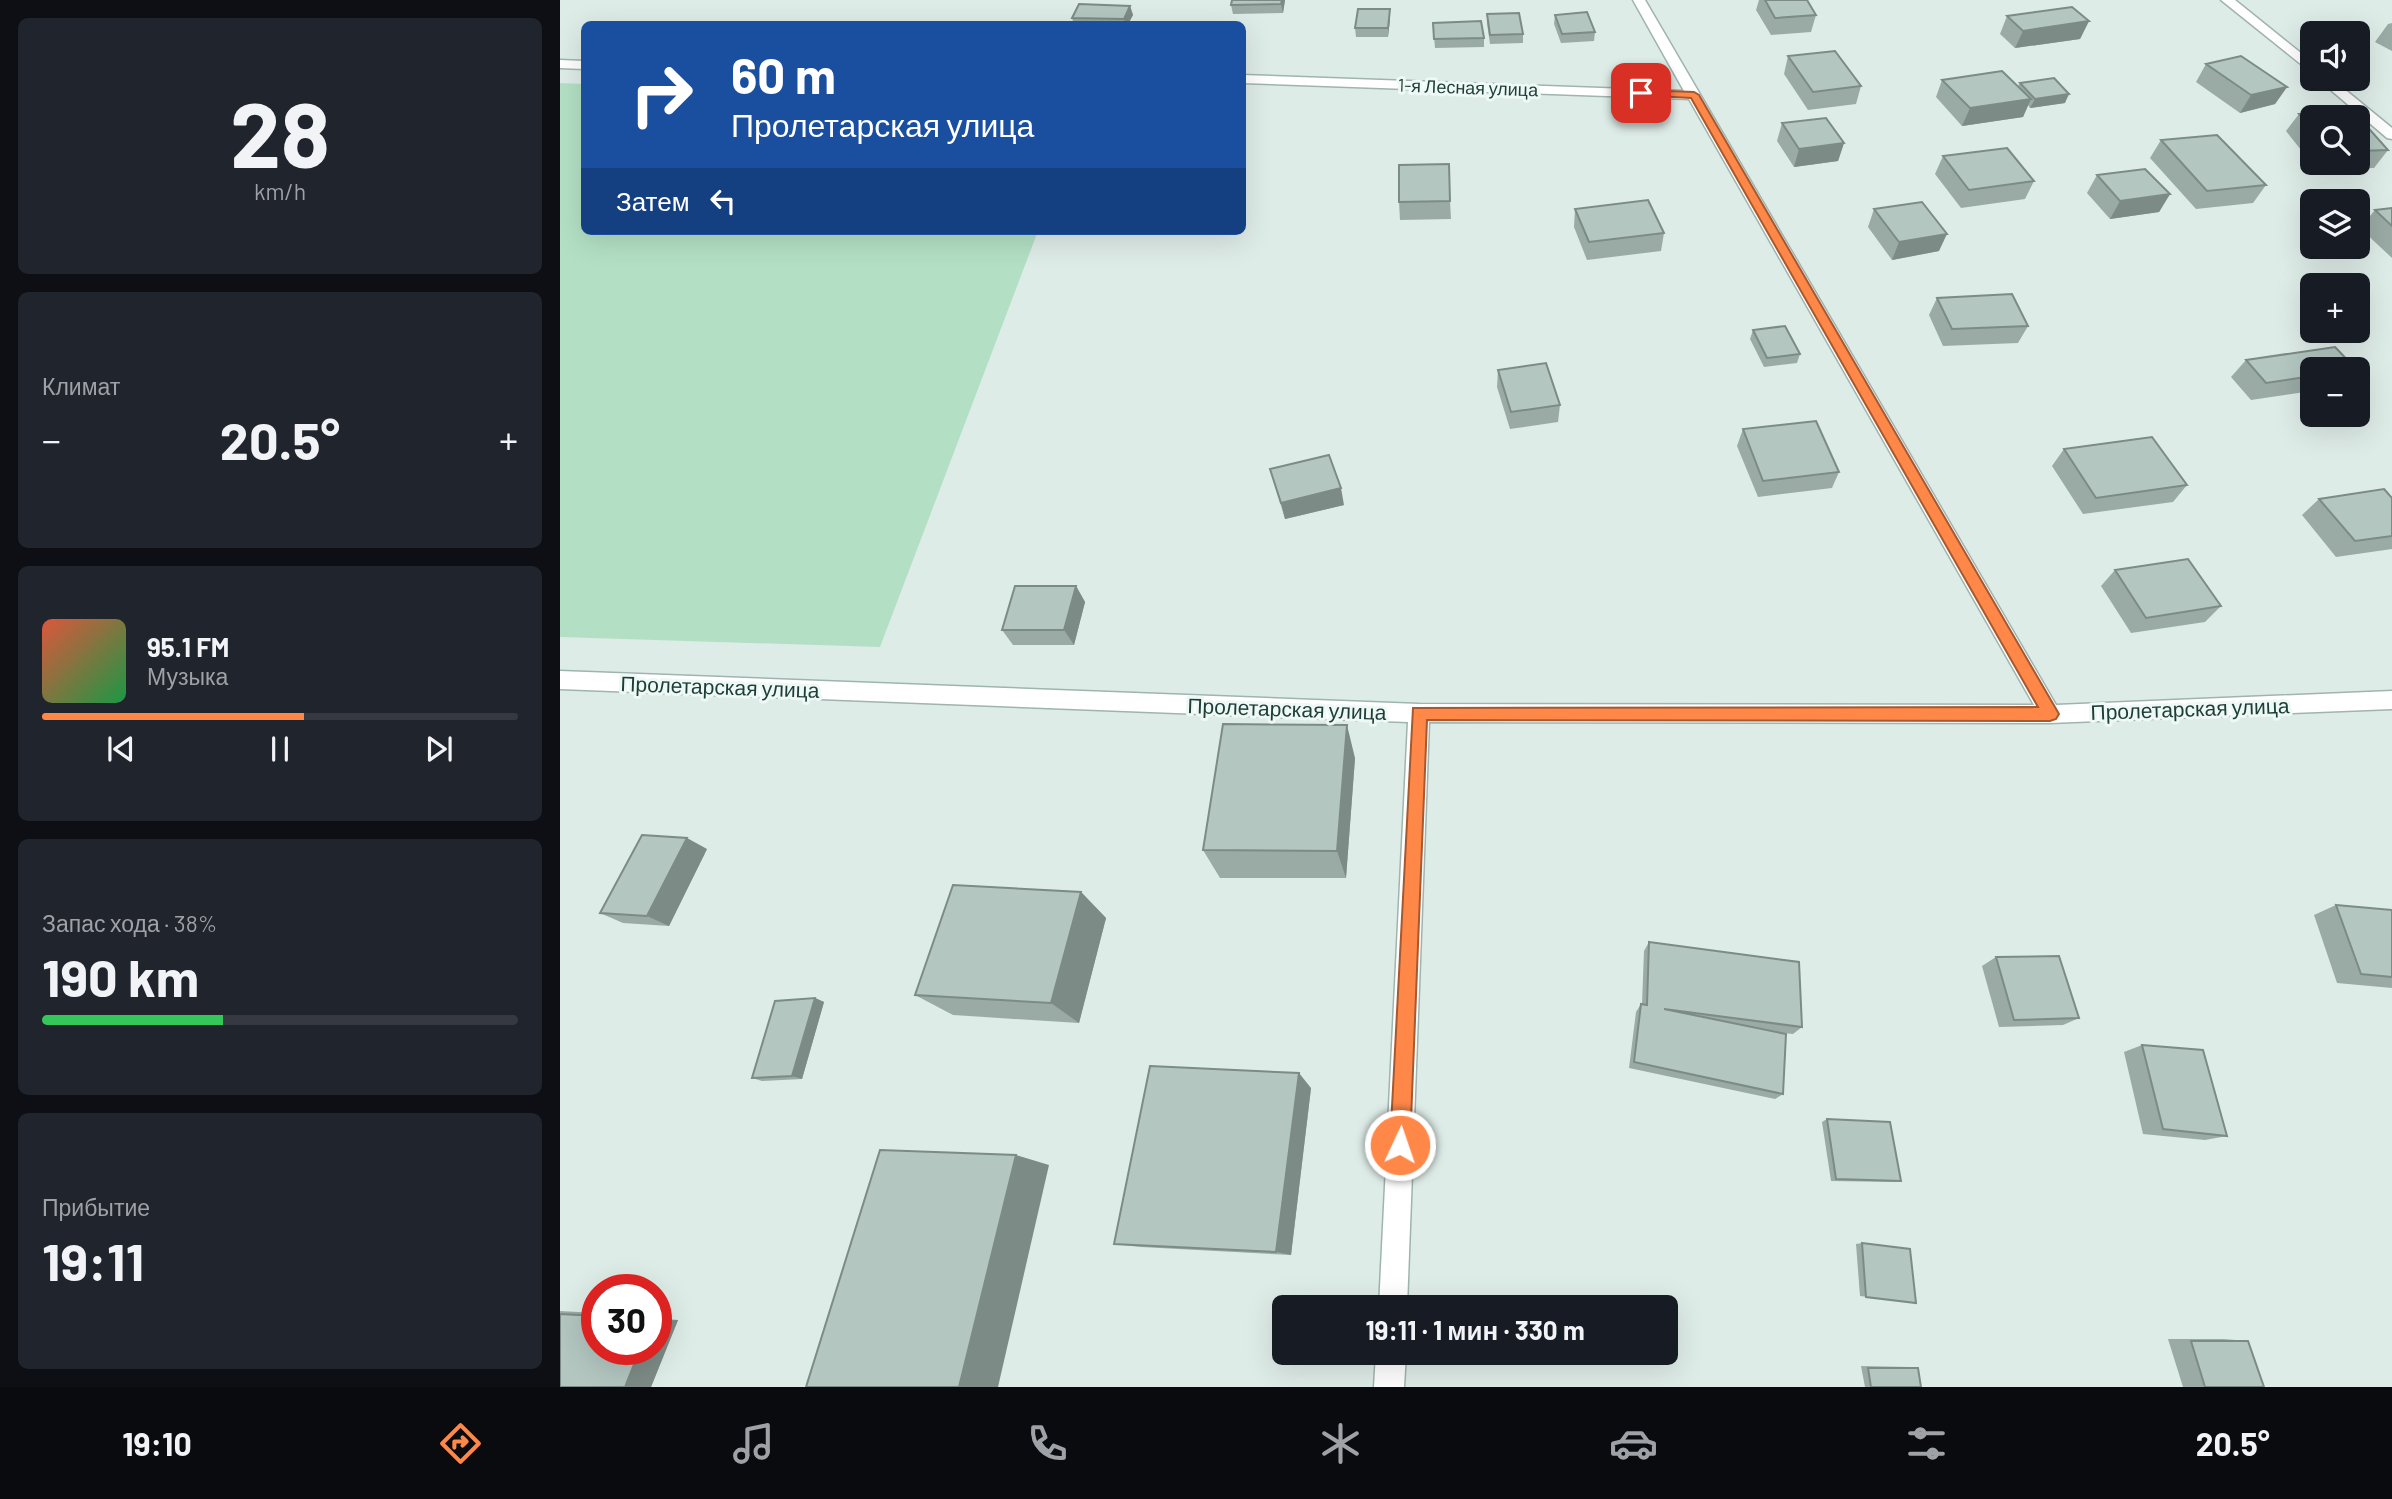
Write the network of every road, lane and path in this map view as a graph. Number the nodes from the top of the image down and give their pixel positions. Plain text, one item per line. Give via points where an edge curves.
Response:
1 (1639, 0) edge
2 (2227, 0) edge
3 (2300, 59) edge
4 (560, 64) edge
5 (581, 65) edge
6 (1246, 79) edge
7 (2338, 91) edge
8 (1694, 95) junction
9 (2392, 135) edge
10 (560, 680) edge
11 (2392, 700) edge
12 (1419, 713) junction
13 (2050, 714) junction
14 (1394, 1295) edge
15 (1390, 1365) edge
16 (1389, 1387) edge

1 - 8 street
2 - 3 street
4 - 5 street
6 - 8 street, 1-я Лесная улица
7 - 9 street
8 - 13 street
10 - 12 street, Пролетарская улица
11 - 13 street, Пролетарская улица
12 - 13 street, Пролетарская улица
12 - 14 street
15 - 16 street

